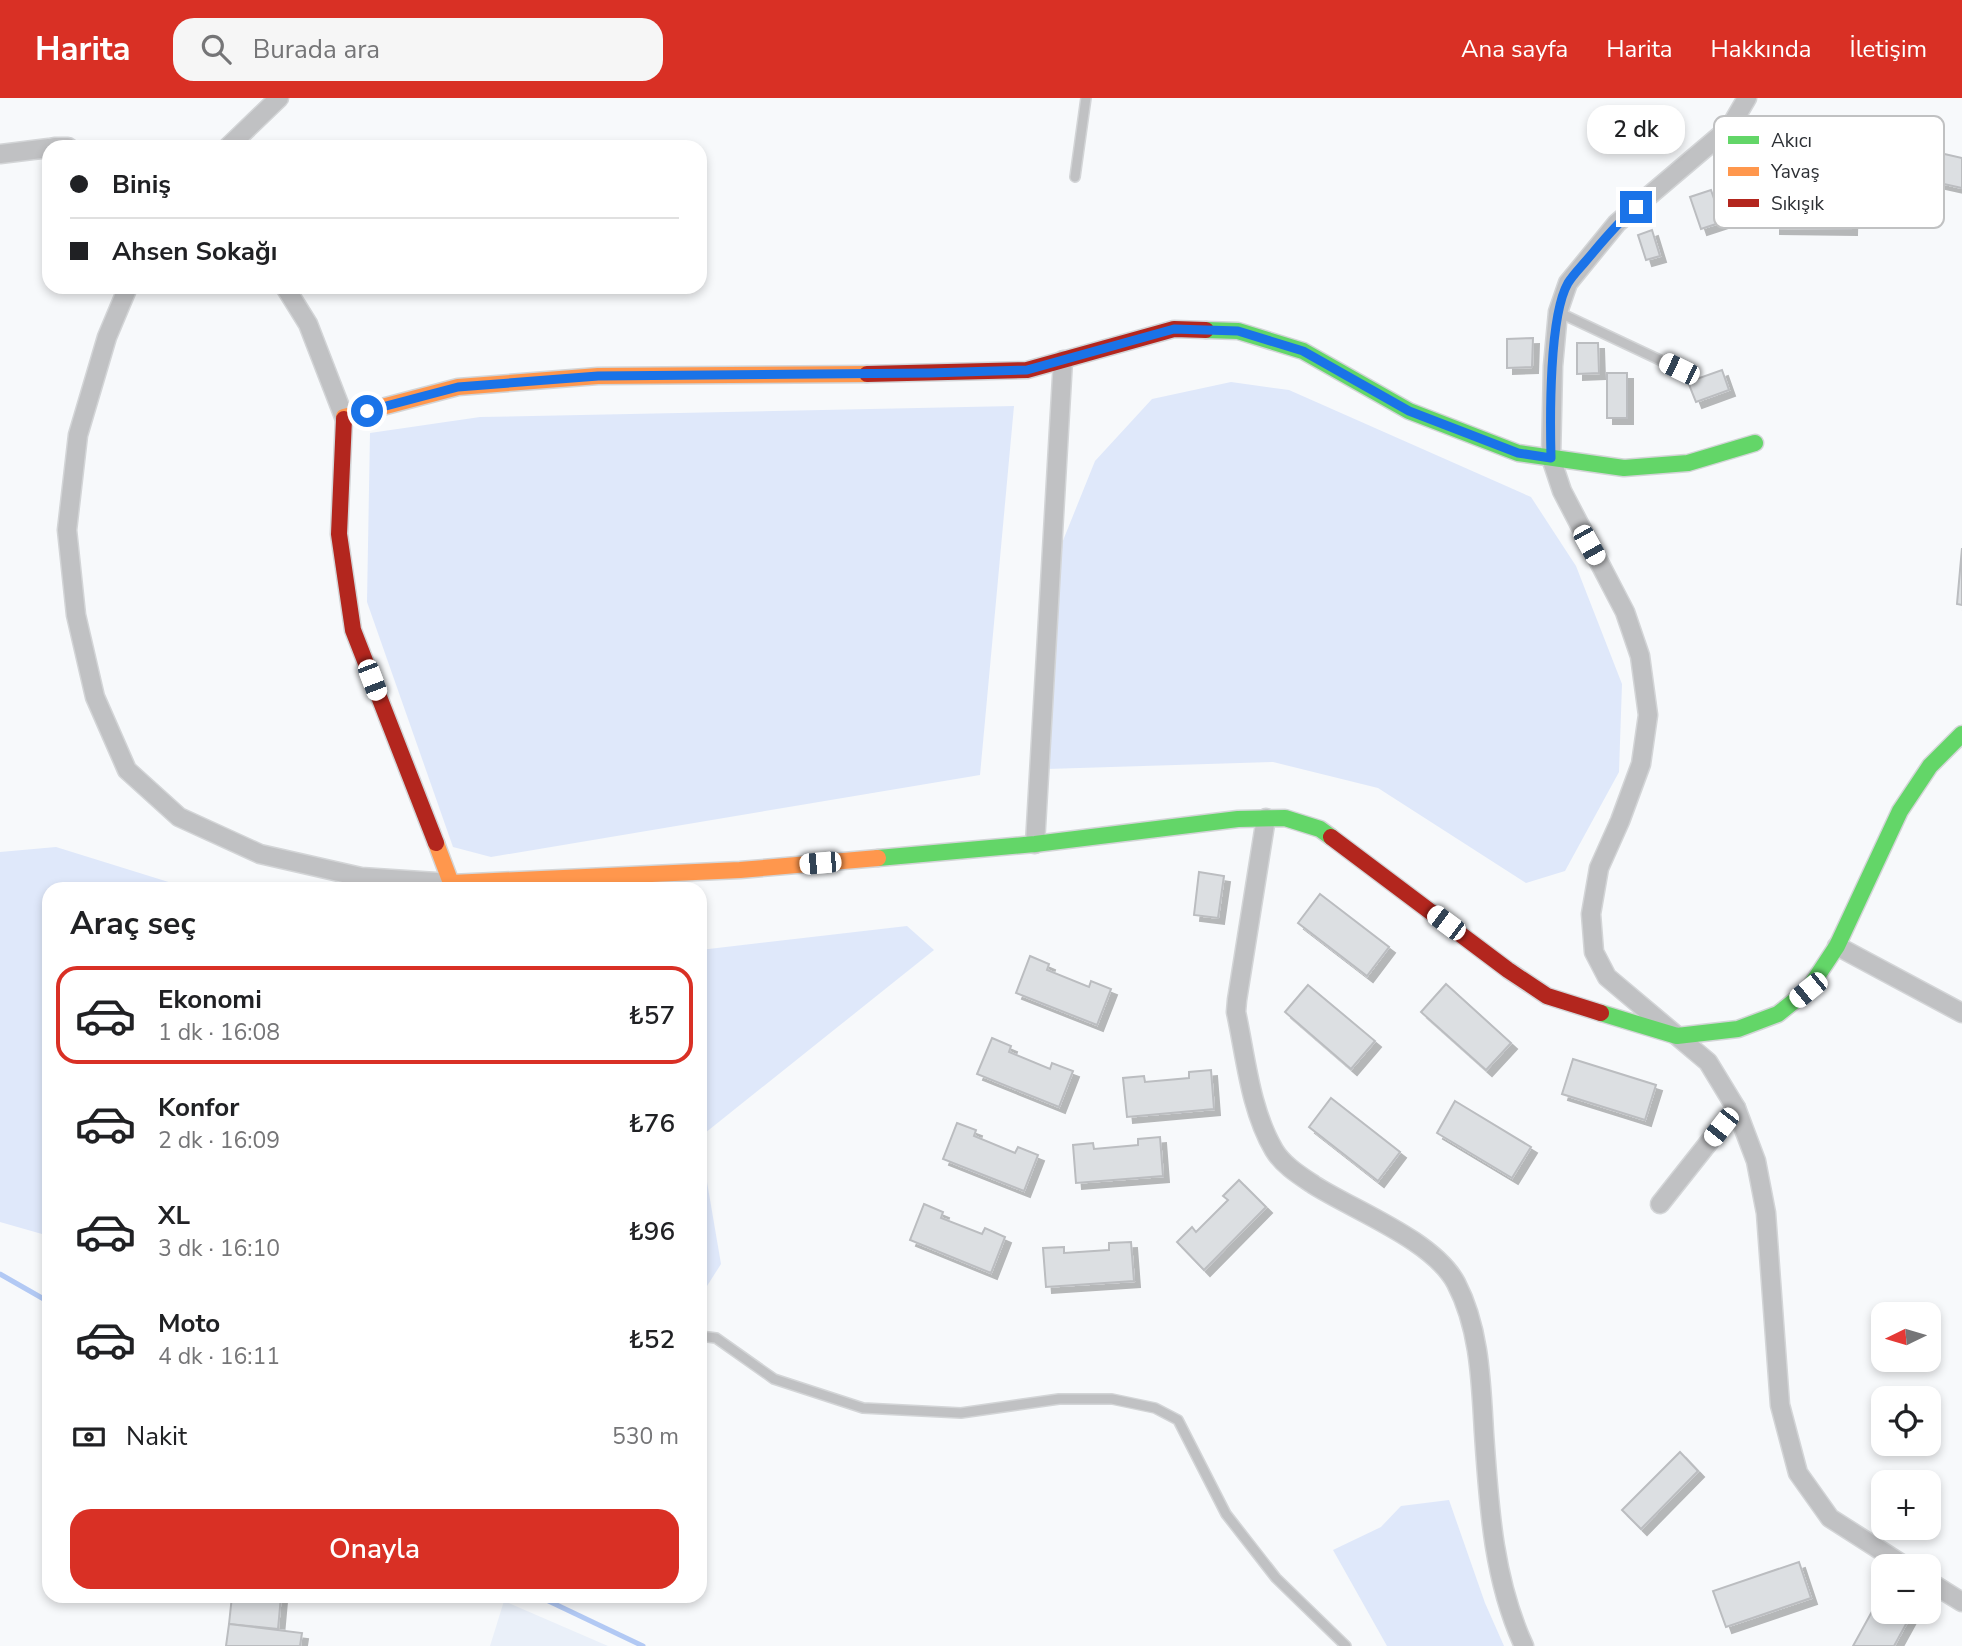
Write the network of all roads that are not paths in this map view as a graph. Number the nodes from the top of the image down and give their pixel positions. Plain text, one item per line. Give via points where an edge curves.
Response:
1 (279, 98) edge
2 (1086, 98) edge
3 (1747, 98) edge
4 (1736, 116) edge
5 (235, 140) edge
6 (1714, 141) edge
7 (42, 148) edge
8 (0, 154) edge
9 (1075, 177) dead end
10 (125, 294) edge
11 (289, 294) edge
12 (1558, 312) junction
13 (1063, 360) junction
14 (1679, 369) dead end
15 (344, 417) junction
16 (1755, 443) dead end
17 (1551, 458) junction
18 (1962, 734) edge
19 (1265, 818) junction
20 (1035, 844) junction
21 (436, 882) edge
22 (451, 882) edge
23 (473, 882) edge
24 (1838, 946) junction
25 (1962, 1013) edge
26 (1677, 1036) junction
27 (1736, 1108) junction
28 (1660, 1203) dead end
29 (707, 1337) edge
30 (1886, 1554) edge
31 (1941, 1589) edge
32 (1962, 1602) edge
33 (1346, 1646) edge
34 (1524, 1646) edge

1 - 5 street
2 - 9 lane
3 - 4 street
6 - 12 street via 1617,223 1568,283
7 - 8 street
10 - 21 street via 107,337 78,435 66,530 76,615 95,697 127,770 179,817 260,854 361,877
11 - 15 street via 308,324
12 - 14 lane
12 - 17 street
13 - 15 street via 1027,370 598,376 470,386
13 - 17 street via 1174,329 1238,331 1303,351 1409,411 1518,453
13 - 20 street
15 - 22 street via 339,534 353,630
16 - 17 street via 1688,463 1624,468
17 - 26 street via 1562,491 1625,612 1640,656 1648,715 1641,764 1600,868 1591,914 1594,952 1607,977
18 - 24 street via 1930,766 1900,811
19 - 20 street
19 - 26 street via 1285,818 1320,829 1547,996
19 - 34 street via 1236,1012 1258,1117 1275,1152 1294,1172 1422,1245 1455,1281 1472,1321 1481,1377 1495,1551 1506,1600
20 - 23 street via 740,870
24 - 25 street
24 - 26 street via 1808,990 1778,1014 1738,1029
26 - 27 street via 1708,1062
27 - 28 street
27 - 30 street via 1756,1161 1766,1213 1780,1405 1798,1473 1830,1518
29 - 33 lane via 716,1338 774,1379 863,1408 961,1413 1059,1399 1112,1399 1155,1408 1178,1420 1226,1514 1276,1578
31 - 32 street

